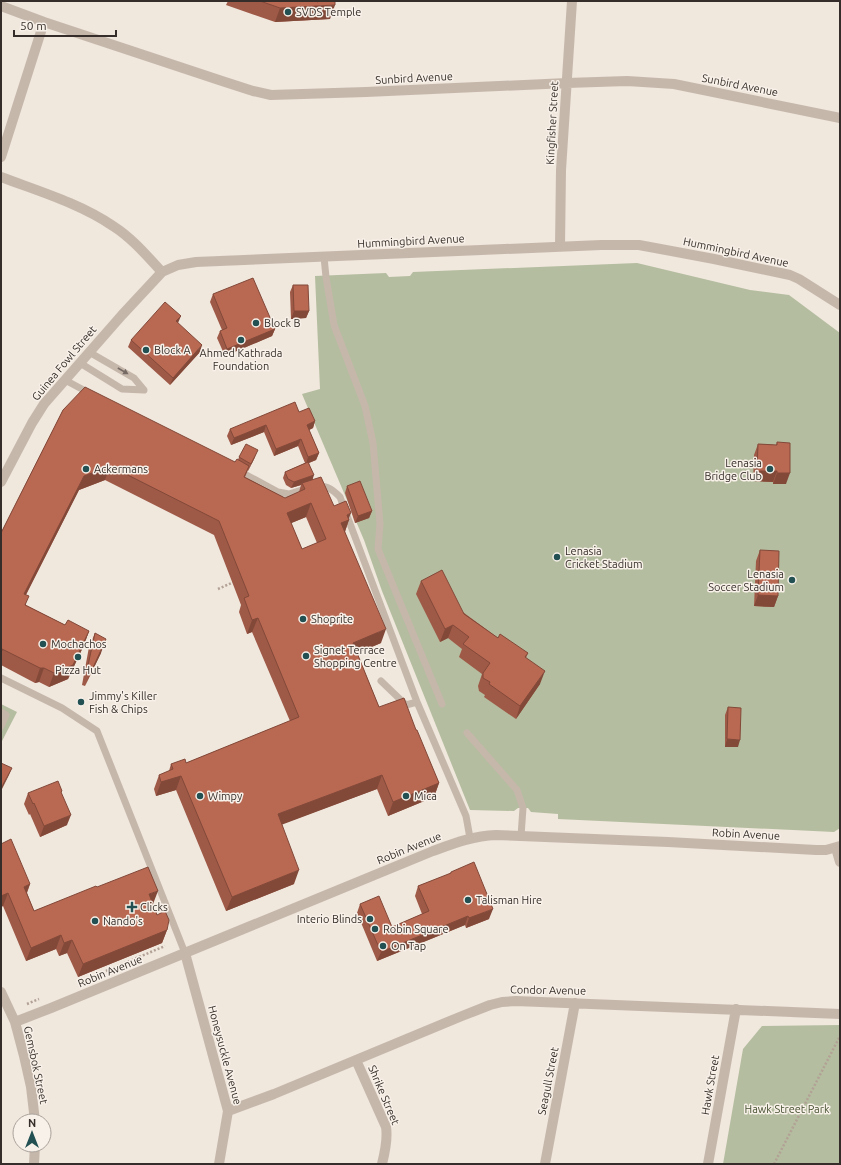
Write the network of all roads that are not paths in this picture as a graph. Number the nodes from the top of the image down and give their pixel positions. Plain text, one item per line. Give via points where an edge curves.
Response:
1 (572, 1) edge
2 (1, 6) edge
3 (44, 22) junction
4 (567, 83) junction
5 (840, 118) edge
6 (1, 157) edge
7 (1, 177) edge
8 (560, 246) junction
9 (324, 257) junction
10 (162, 272) junction
11 (840, 305) edge
12 (90, 352) junction
13 (80, 363) junction
14 (65, 380) junction
15 (96, 396) edge
16 (229, 466) edge
17 (1, 482) edge
18 (1, 678) edge
19 (381, 681) dead end
20 (417, 702) junction
21 (442, 704) dead end
22 (1, 712) edge
23 (1, 726) edge
24 (467, 733) dead end
25 (521, 836) junction
26 (470, 838) junction
27 (838, 847) edge
28 (840, 862) edge
29 (185, 953) junction
30 (1, 992) edge
31 (575, 1003) junction
32 (736, 1009) junction
33 (840, 1014) edge
34 (14, 1022) junction
35 (356, 1060) junction
36 (228, 1111) junction
37 (34, 1113) edge
38 (35, 1153) edge
39 (34, 1164) edge
40 (219, 1164) edge
41 (382, 1164) edge
42 (545, 1164) edge
43 (708, 1164) edge

1 - 4 street, Kingfisher Street
2 - 3 street, Sunbird Avenue
3 - 4 street, Sunbird Avenue via 271,95
3 - 6 street
4 - 5 street, Sunbird Avenue via 627,81 674,84
4 - 8 street, Kingfisher Street
7 - 10 street via 96,215 134,243
8 - 9 street, Hummingbird Avenue
8 - 11 street, Hummingbird Avenue via 639,245 790,275 799,278
9 - 10 street, Hummingbird Avenue via 196,262 178,265
9 - 21 lane via 334,325 365,406 373,443 380,524 378,550
10 - 12 street, Guinea Fowl Street
12 - 13 street, Guinea Fowl Street
12 -> 13 lane via 134,378 144,390 122,388
13 - 14 street, Guinea Fowl Street
14 - 15 lane
14 - 17 street, Guinea Fowl Street via 44,404 32,423
16 - 20 lane via 278,492 289,494 314,486 324,486 340,497
18 - 29 lane via 62,708 97,731
19 - 20 lane via 406,705
20 - 26 lane via 466,816
22 - 23 lane via 6,715
24 - 25 lane via 517,790 523,808
25 - 26 street, Robin Avenue via 486,835
25 - 27 street, Robin Avenue via 816,850
26 - 29 street, Robin Avenue
27 - 28 street
29 - 34 street, Robin Avenue
29 - 36 street, Honeysuckle Avenue
30 - 34 street, Gemsbok Street
31 - 32 street, Condor Avenue
31 - 35 street, Condor Avenue via 516,1001 490,1005
31 - 42 street, Seagull Street
32 - 33 street, Condor Avenue
32 - 43 street, Hawk Street
34 - 37 street, Gemsbok Street via 31,1086
35 - 36 street, Condor Avenue
35 - 41 street, Shrike Street via 386,1127
36 - 40 street, Honeysuckle Avenue
38 - 39 street

